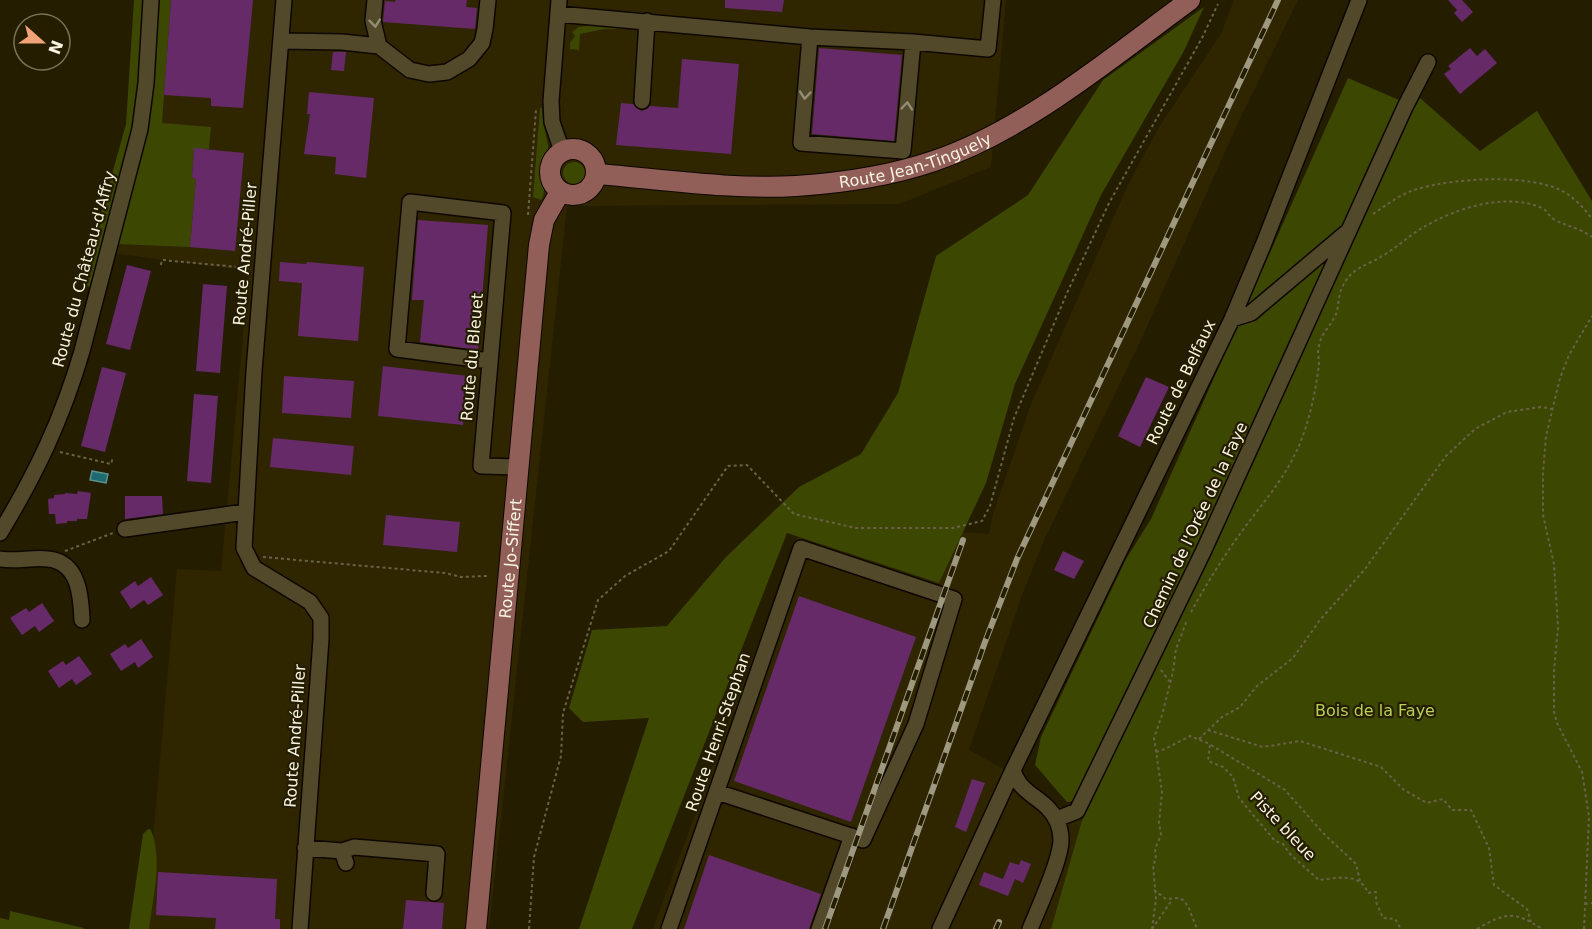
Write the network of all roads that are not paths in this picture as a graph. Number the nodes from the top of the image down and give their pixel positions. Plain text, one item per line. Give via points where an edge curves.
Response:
1 (151, 0) edge
2 (284, 0) edge
3 (375, 0) edge
4 (488, 0) edge
5 (993, 0) edge
6 (1190, 0) edge
7 (1359, 0) edge
8 (558, 7) edge
9 (647, 21) junction
10 (810, 37) junction
11 (281, 41) junction
12 (913, 42) junction
13 (379, 46) junction
14 (1428, 62) dead end
15 (642, 101) dead end
16 (562, 151) junction
17 (597, 174) junction
18 (560, 192) junction
19 (1348, 231) junction
20 (1232, 319) junction
21 (490, 362) junction
22 (520, 467) junction
23 (245, 512) junction
24 (125, 529) road end
25 (0, 533) edge
26 (0, 559) edge
27 (82, 620) dead end
28 (1013, 770) junction
29 (717, 792) junction
30 (1057, 819) junction
31 (852, 836) junction
32 (305, 848) junction
33 (434, 893) dead end
34 (300, 929) edge
35 (476, 929) edge
36 (669, 929) edge
37 (819, 929) edge
38 (940, 929) edge
39 (1030, 929) edge

1 - 25 street, Route du Château-d'Affry via 140,129 82,351 38,468
2 - 11 street, Route André-Piller
3 -> 13 street via 373,21
4 - 13 street via 482,43 469,59 447,72 410,70
5 - 12 street via 988,49
6 - 17 main road, Route Jean-Tinguely via 1019,120 935,161 890,174 795,186 710,184
7 - 20 street, Route de Belfaux
8 - 9 street
8 - 16 street via 551,101 552,122
9 - 10 street
9 - 15 street
10 - 12 street
10 -> 12 street via 801,143 903,151
11 - 13 street
11 - 23 street, Route André-Piller
14 - 19 street, Chemin de l'Orée de la Faye
16 - 17 main road via 586,152 596,164
16 - 18 main road via 550,171 550,179
17 - 18 main road via 584,194
18 - 22 main road, Route Jo-Siffert via 544,220 539,245
19 - 20 street, Chemin de l'Orée de la Faye via 1251,313
19 - 30 street, Chemin de l'Orée de la Faye via 1204,550 1077,811
20 - 28 street, Route de Belfaux
21 - 21 street, Route du Bleuet via 502,213 410,202 397,349
21 - 22 street, Route du Bleuet via 481,466
22 - 35 main road, Route Jo-Siffert
23 - 24 street
23 - 32 street, Route André-Piller via 244,548 254,568 310,602 321,618
26 - 27 street via 50,559 60,563 75,575
28 - 30 street via 1022,788
28 - 38 street, Route de Belfaux
29 - 31 street
29 - 31 street, Route Henri-Stephan via 801,548 954,599 916,724 863,840
29 - 36 street, Route Henri-Stephan
30 - 39 street via 1061,842
31 - 37 street
32 - 33 street via 344,857 354,847 437,854
32 - 34 street, Route André-Piller

